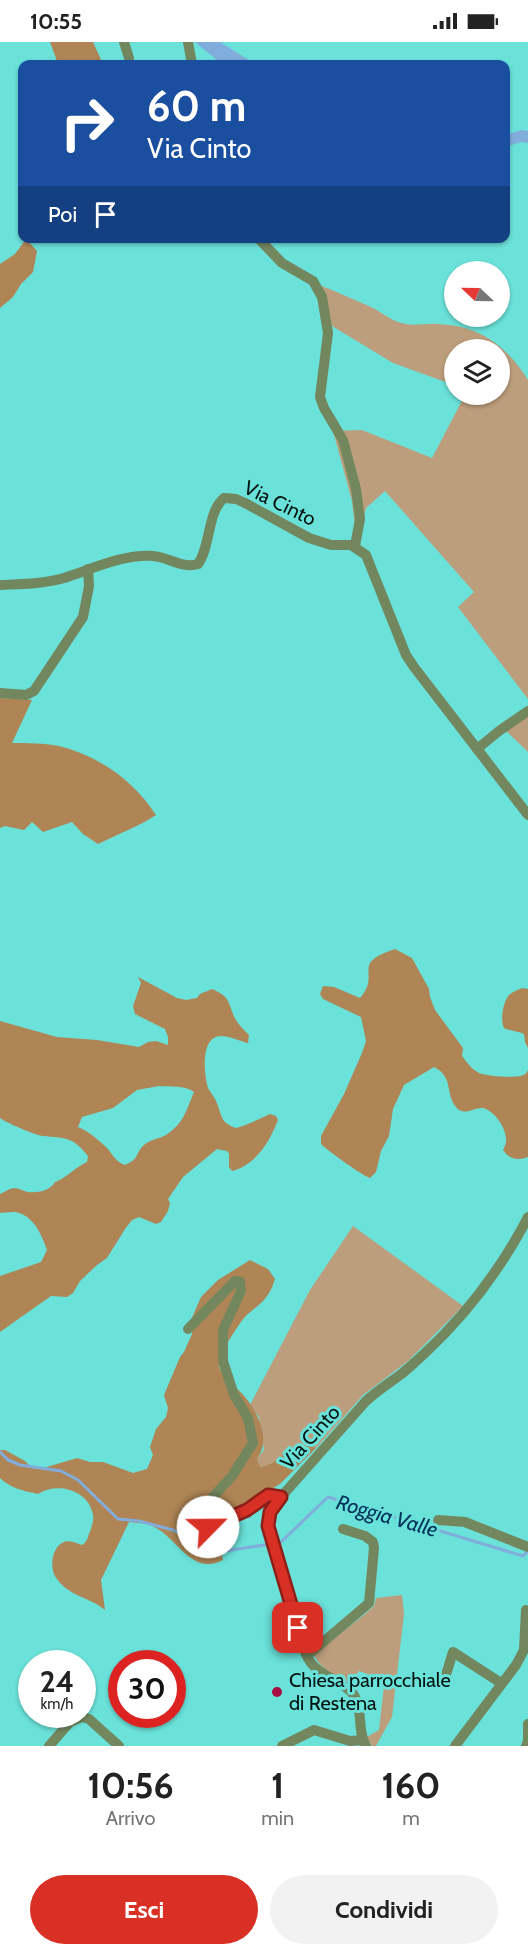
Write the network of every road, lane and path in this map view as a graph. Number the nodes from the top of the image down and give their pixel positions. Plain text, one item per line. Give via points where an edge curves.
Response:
1 (124, 42) edge
2 (188, 42) edge
3 (129, 58) dead end
4 (191, 60) edge
5 (263, 243) edge
6 (355, 546) junction
7 (88, 569) junction
8 (0, 585) edge
9 (0, 693) edge
10 (528, 711) edge
11 (477, 749) junction
12 (528, 815) edge
13 (528, 1217) edge
14 (188, 1329) dead end
15 (281, 1497) junction
16 (438, 1520) dead end
17 (343, 1529) dead end
18 (528, 1547) edge
19 (526, 1610) dead end
20 (308, 1655) junction
21 (444, 1681) dead end
22 (501, 1683) junction
23 (528, 1724) edge
24 (364, 1743) edge
25 (49, 1746) edge
26 (119, 1746) edge
27 (282, 1746) edge
28 (455, 1746) edge
29 (526, 1746) edge

1 - 3 street
2 - 4 street
5 - 6 street via 282,263 314,281 322,297 328,333 321,397 344,440 356,489 360,519
6 - 7 street, Via Cinto via 322,543 245,502 224,498 219,502 204,556 198,564 190,566 153,556
6 - 11 street via 369,561 410,661
7 - 8 street, Via Cinto via 40,583
7 - 9 street via 83,617 34,691
10 - 11 street
11 - 12 street
13 - 15 street, Via Cinto via 514,1244 472,1302 427,1351 366,1401
14 - 15 street via 235,1281 240,1282 241,1291 223,1330 223,1361 234,1395 248,1418 253,1443 232,1476 192,1520 195,1526 208,1527 227,1520 268,1495
15 - 20 street, Via Cinto via 270,1512 268,1526
16 - 18 street via 465,1522
17 - 20 street via 373,1542 369,1603
19 - 22 street via 524,1650
20 - 24 street, Via Cinto via 322,1673 349,1689 356,1698
21 - 22 street via 453,1652
22 - 28 street
23 - 29 street
24 - 27 street via 314,1730
25 - 26 street via 70,1722 82,1717

